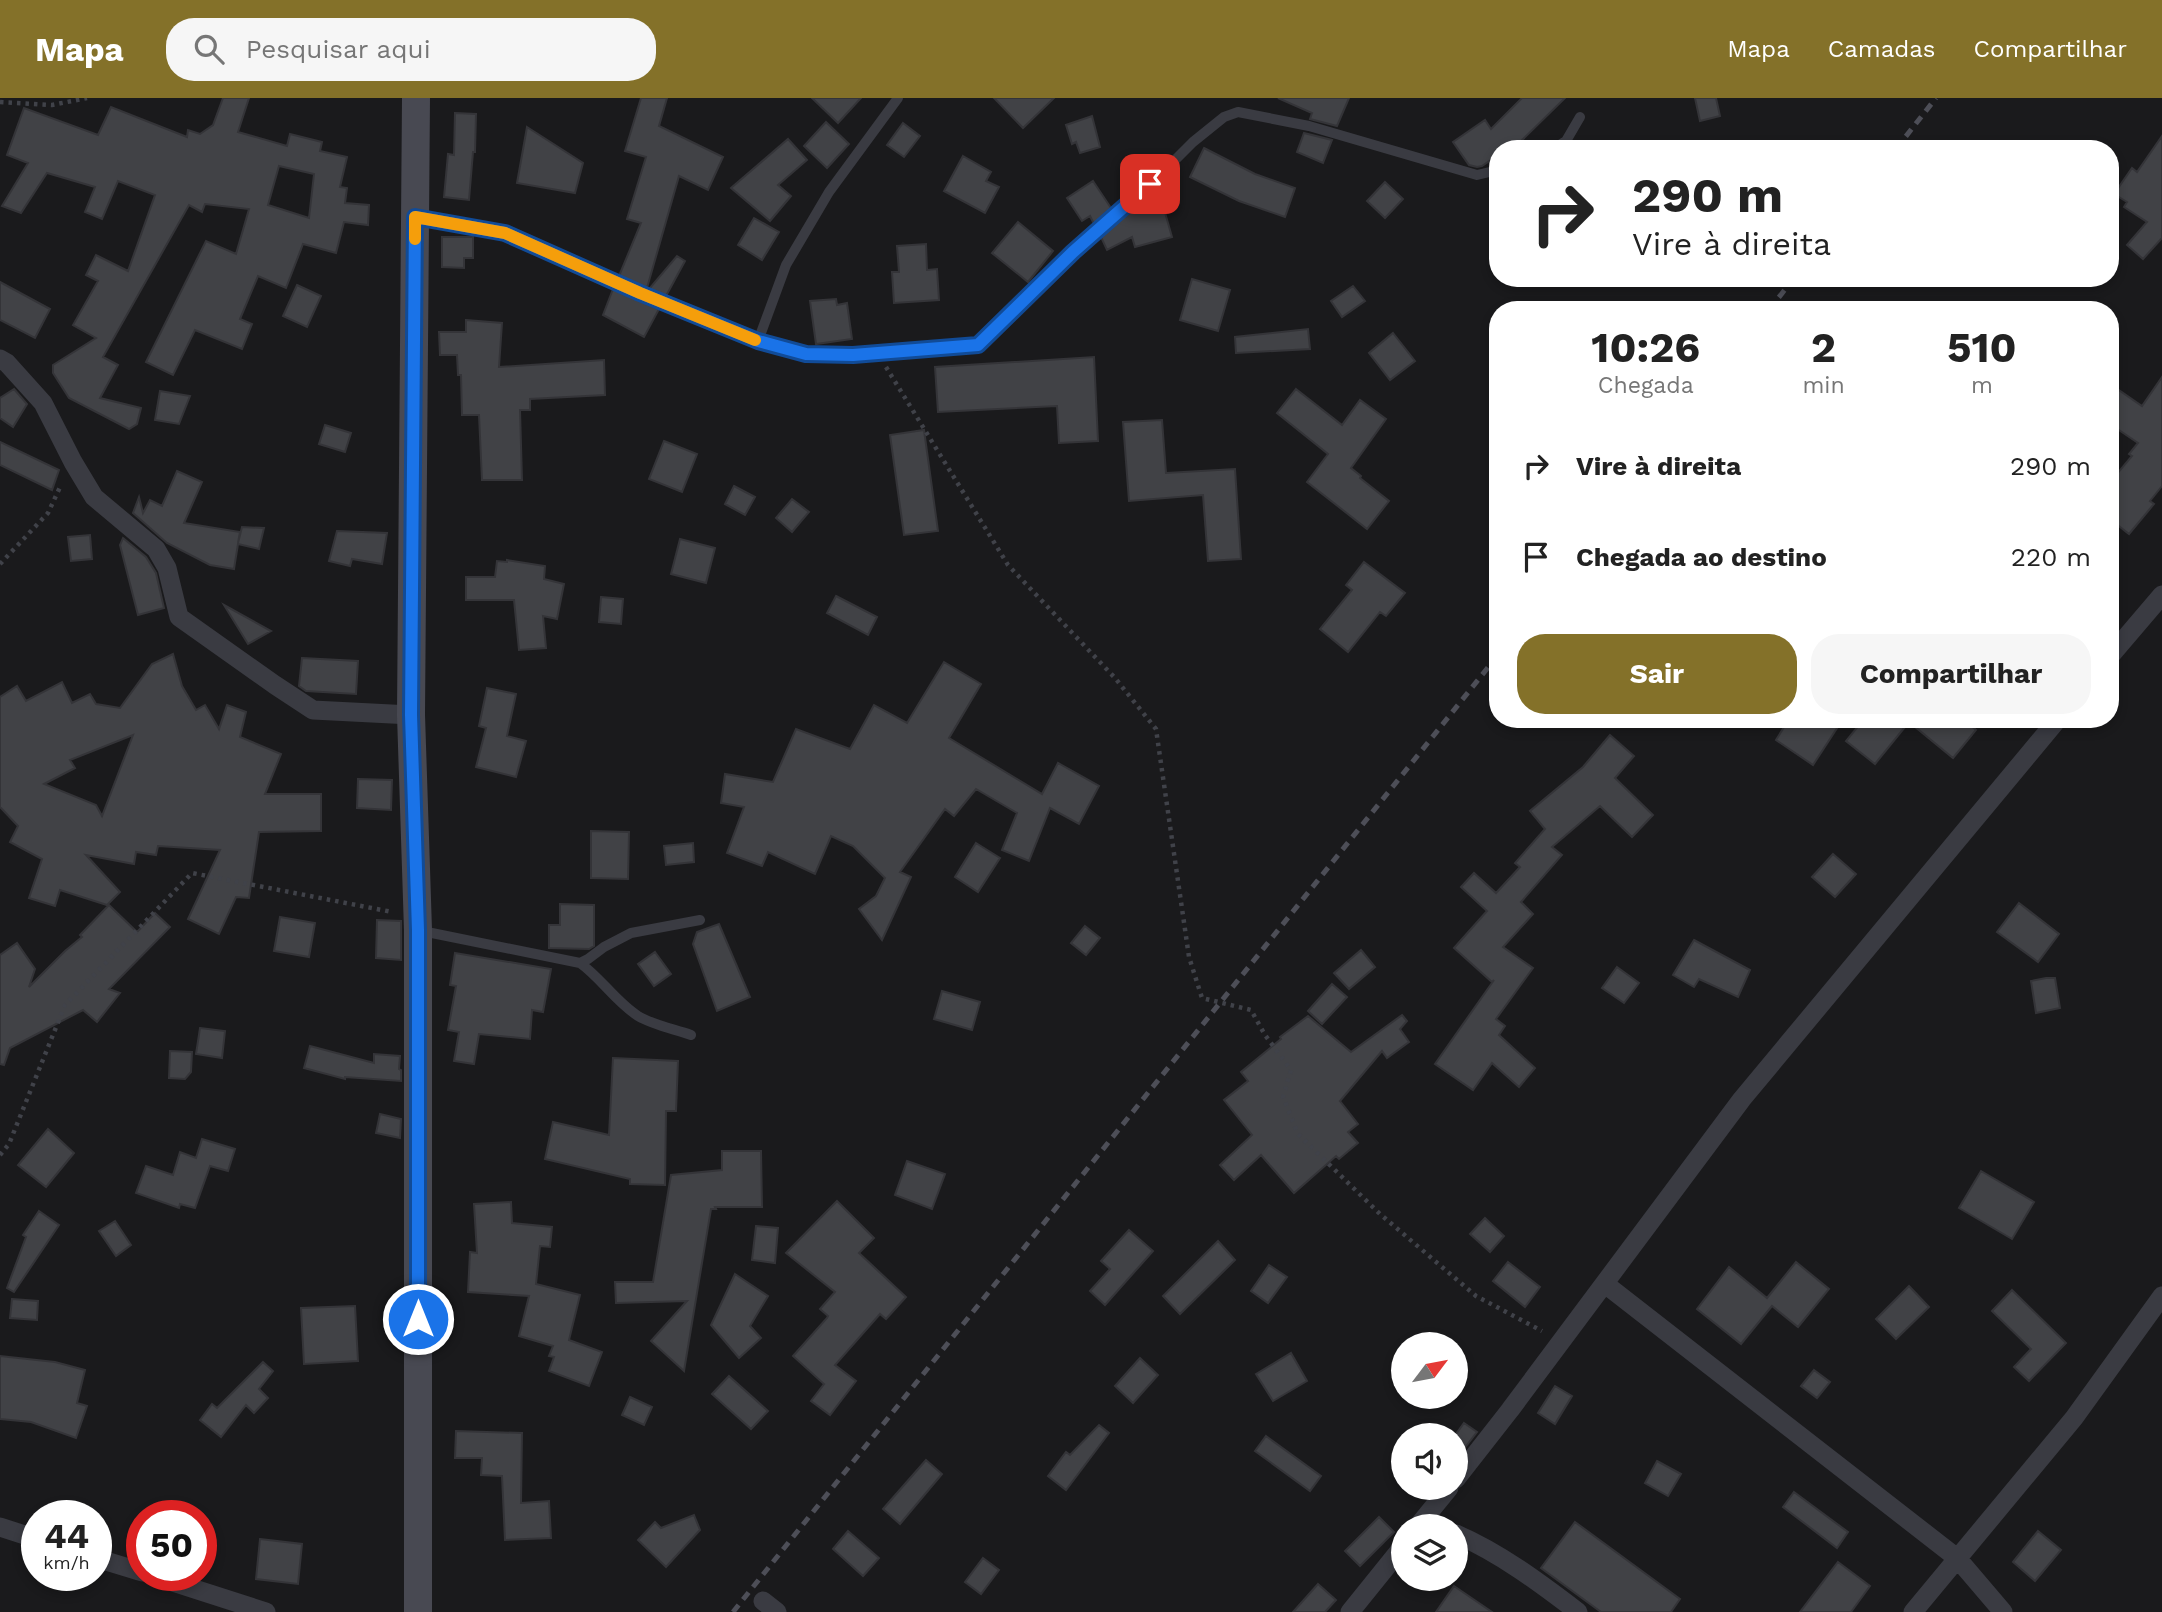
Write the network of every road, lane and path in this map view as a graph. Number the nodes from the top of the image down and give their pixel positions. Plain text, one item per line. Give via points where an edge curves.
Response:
1 (87, 98) edge
2 (416, 98) edge
3 (898, 98) edge
4 (0, 102) edge
5 (1580, 117) dead end
6 (1567, 140) edge
7 (1489, 172) edge
8 (415, 217) junction
9 (758, 341) junction
10 (877, 353) junction
11 (0, 359) edge
12 (73, 462) junction
13 (0, 564) edge
14 (2162, 595) edge
15 (2119, 645) edge
16 (411, 715) junction
17 (2051, 728) edge
18 (700, 920) dead end
19 (417, 924) junction
20 (580, 962) junction
21 (691, 1035) dead end
22 (0, 1156) edge
23 (1605, 1284) junction
24 (2162, 1296) edge
25 (1562, 1342) junction
26 (1468, 1463) edge
27 (0, 1527) edge
28 (21, 1534) edge
29 (1468, 1539) edge
30 (1956, 1558) junction
31 (1391, 1561) edge
32 (201, 1591) edge
33 (266, 1612) edge
34 (418, 1612) edge
35 (1350, 1612) edge
36 (1578, 1612) edge
37 (1913, 1612) edge
38 (2003, 1612) edge

1 - 4 path via 52,105
2 - 8 main road
3 - 9 lane via 829,192 786,265
5 - 6 lane
7 - 10 lane via 1477,175 1309,126 1238,112 1224,117 1193,142 978,345
8 - 9 lane via 505,233
8 - 16 main road
9 - 10 lane via 806,354
10 - 25 path via 1008,565 1115,678 1156,729 1189,957 1202,998 1251,1010 1292,1070 1283,1097 1298,1134 1380,1214 1476,1296
11 - 12 street via 43,402
12 - 13 path via 48,513
12 - 16 street via 94,497 156,549 167,568 179,617 313,710
14 - 15 street
16 - 19 main road
17 - 23 street via 1742,1099
18 - 20 lane via 631,933
19 - 20 lane
19 - 22 path via 192,873 65,1005 9,1144
19 - 34 main road
20 - 21 lane via 641,1018
23 - 25 street
23 - 30 street
24 - 30 street via 2074,1418
25 - 26 street
27 - 28 street
29 - 36 street
30 - 37 street
30 - 38 street
31 - 35 street
32 - 33 street

